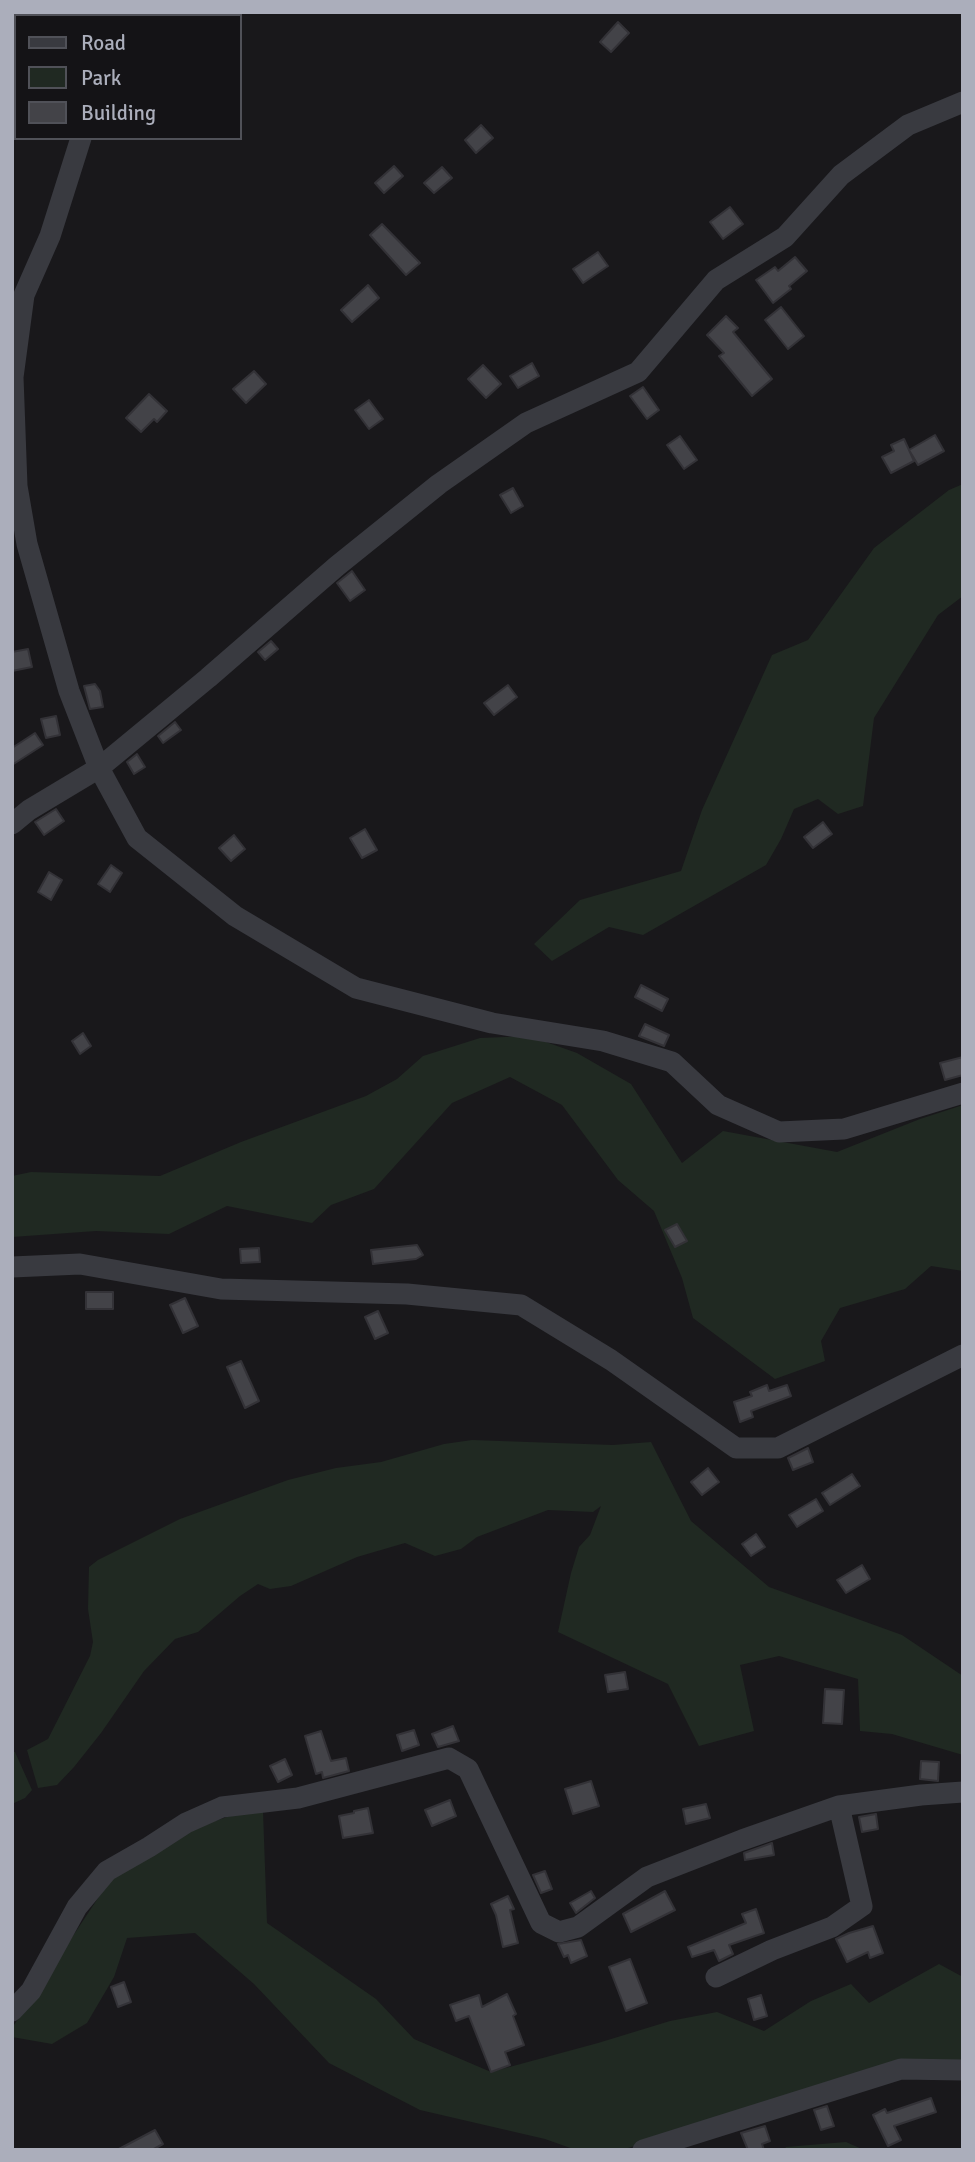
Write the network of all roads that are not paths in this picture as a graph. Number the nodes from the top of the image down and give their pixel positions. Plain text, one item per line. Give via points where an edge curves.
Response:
1 (963, 102) edge
2 (80, 140) edge
3 (99, 768) junction
4 (12, 824) edge
5 (963, 1093) edge
6 (12, 1267) edge
7 (963, 1355) edge
8 (963, 1792) edge
9 (839, 1806) junction
10 (716, 1977) dead end
11 (12, 2011) edge
12 (963, 2070) edge
13 (643, 2150) edge

1 - 3 street via 908,125 841,175 785,237 716,280 638,372 526,423 439,484
2 - 3 street via 50,236 23,295 12,377 13,418 17,486 27,544 69,691
3 - 4 street
3 - 5 street via 137,838 235,916 356,988 492,1023 603,1041 672,1062 718,1105 779,1132 844,1129
6 - 7 street via 80,1264 221,1289 407,1294 521,1305 611,1360 736,1448 778,1448
8 - 9 street
9 - 10 street via 862,1906 832,1927
9 - 11 street via 647,1877 578,1927 559,1931 541,1923 468,1769 449,1758 298,1798 222,1808 186,1823 107,1871 77,1907 31,1991
12 - 13 street via 901,2068

